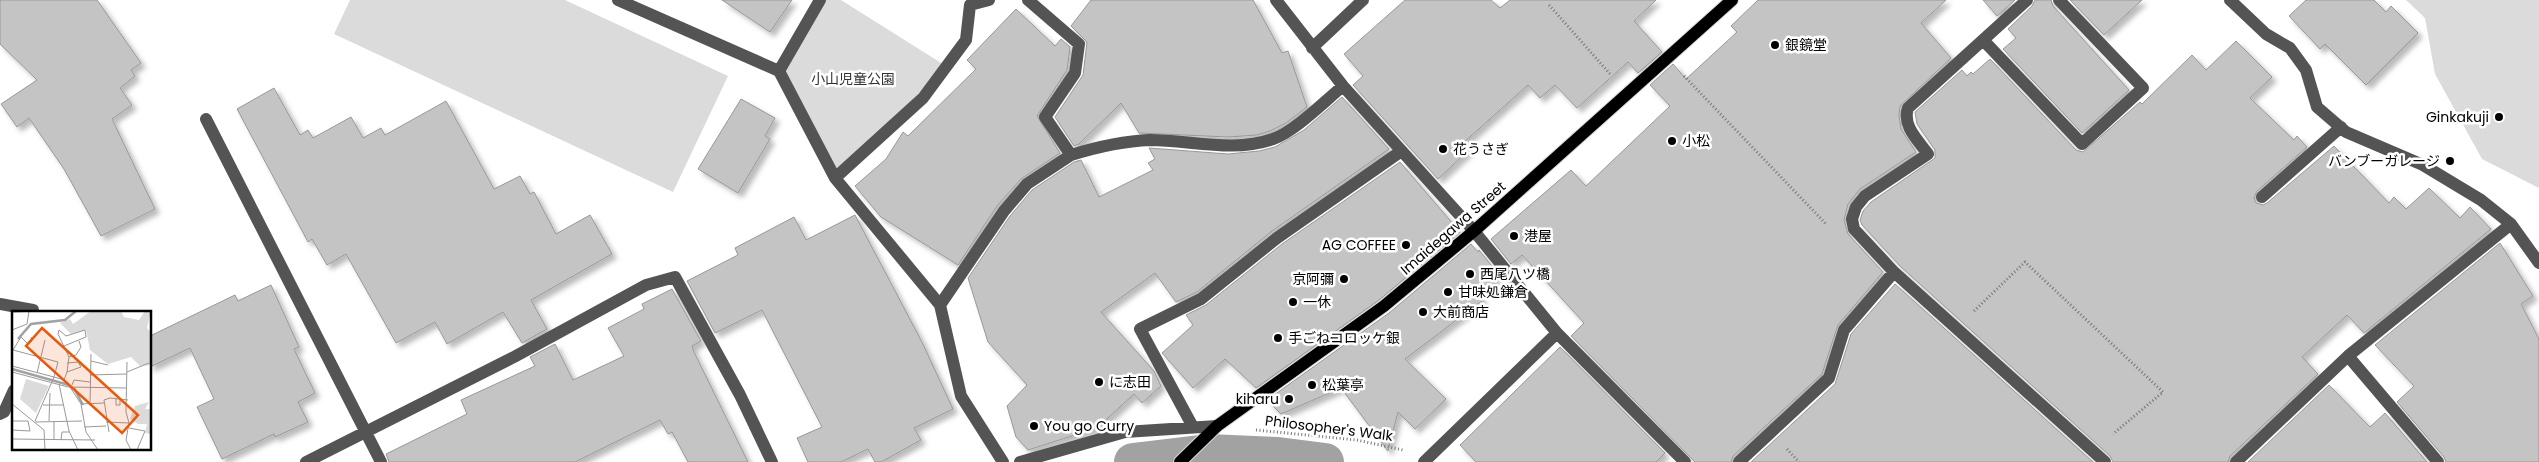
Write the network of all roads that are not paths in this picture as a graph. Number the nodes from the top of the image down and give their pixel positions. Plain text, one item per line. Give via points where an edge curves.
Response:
1 (618, 0) edge
2 (820, 0) edge
3 (989, 0) edge
4 (1028, 0) edge
5 (1276, 0) edge
6 (1363, 0) edge
7 (1732, 0) edge
8 (2028, 0) edge
9 (2059, 0) edge
10 (2230, 0) edge
11 (1984, 41) junction
12 (1312, 48) junction
13 (779, 71) junction
14 (1343, 86) junction
15 (206, 120) dead end
16 (2340, 127) junction
17 (1400, 152) junction
18 (1071, 154) junction
19 (835, 178) junction
20 (2262, 196) dead end
21 (2511, 224) junction
22 (1474, 231) junction
23 (2539, 263) edge
24 (1894, 272) junction
25 (0, 304) edge
26 (940, 305) junction
27 (34, 311) edge
28 (1557, 333) junction
29 (2348, 356) junction
30 (12, 394) edge
31 (0, 414) edge
32 (1217, 426) junction
33 (1193, 427) junction
34 (365, 431) junction
35 (1426, 460) edge
36 (306, 462) edge
37 (381, 462) edge
38 (772, 462) edge
39 (1002, 462) edge
40 (1020, 462) edge
41 (1180, 462) edge
42 (1685, 462) edge
43 (1739, 462) edge
44 (2105, 462) edge
45 (2236, 462) edge
46 (2438, 462) edge

1 - 13 street
2 - 13 street
3 - 19 street via 970,5 966,40 923,98
4 - 18 street via 1079,44 1075,73 1045,117
5 - 12 street
6 - 12 street
7 - 22 main road, Imaidegawa Street
8 - 11 street
9 - 11 street via 2143,88 2082,144
10 - 16 street via 2266,34 2290,48 2306,70 2318,107
11 - 24 street via 1908,108 1905,116 1907,126 1928,154 1865,196 1856,207 1852,219 1854,230
12 - 14 street
13 - 19 street
14 - 17 street
14 - 18 street via 1297,124 1273,139 1237,146 1150,140 1103,145
15 - 34 street
16 - 20 street
16 - 21 street via 2423,165 2481,200
17 - 22 street
17 - 33 street via 1277,238 1201,299 1140,329
18 - 26 street via 1027,184 1004,211
19 - 26 street
21 - 23 street
21 - 29 street
22 - 28 street
22 - 32 main road, Imaidegawa Street via 1384,306
24 - 43 street via 1844,330 1829,378
24 - 44 street
25 - 27 street
26 - 39 street via 961,396
28 - 35 street
28 - 42 street
29 - 45 street
29 - 46 street
30 - 31 street
32 - 33 street
32 - 41 main road, Imaidegawa Street
33 - 40 street via 1125,432
34 - 36 street
34 - 37 street
34 - 38 street via 514,357 646,285 675,277 740,395

